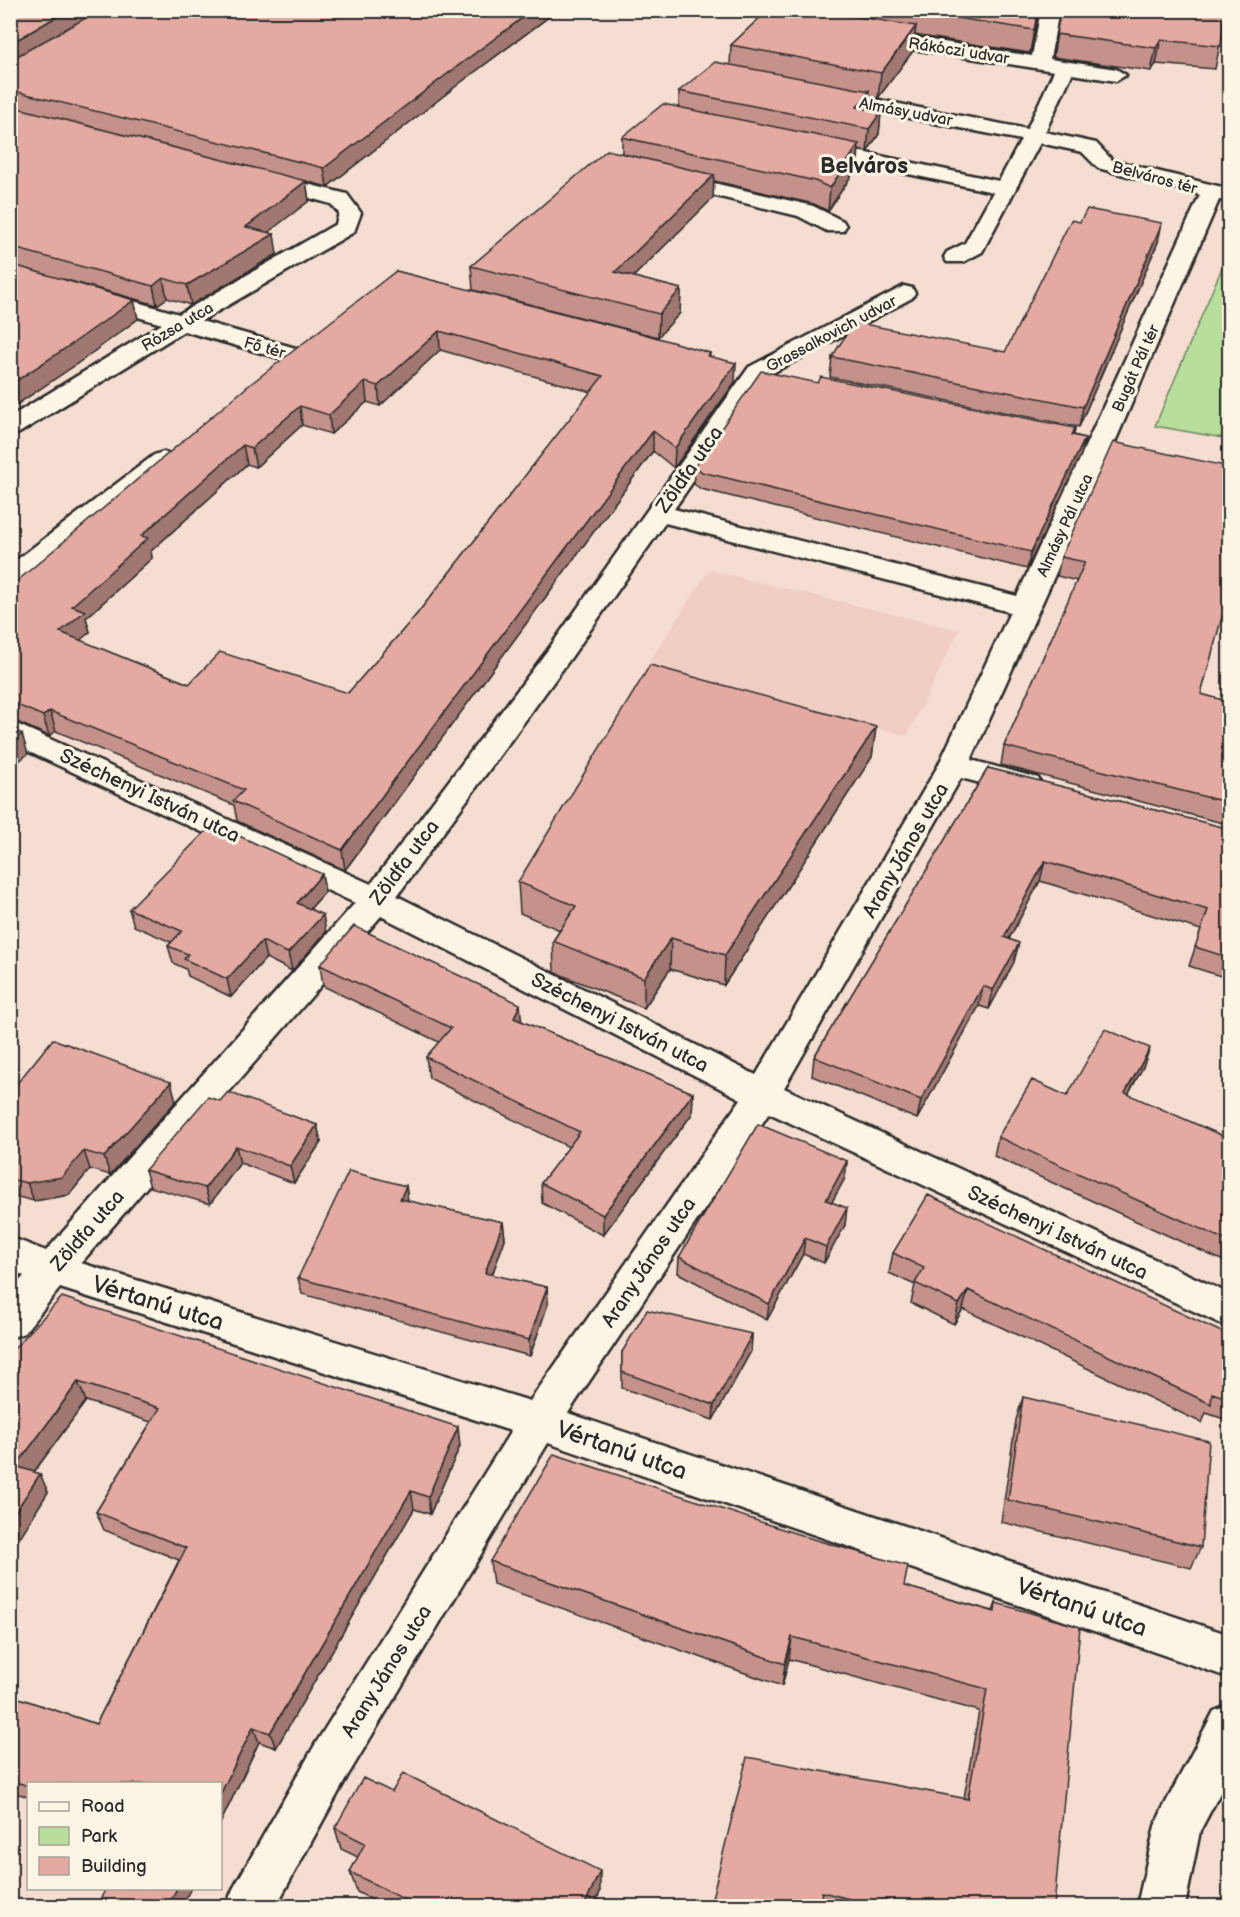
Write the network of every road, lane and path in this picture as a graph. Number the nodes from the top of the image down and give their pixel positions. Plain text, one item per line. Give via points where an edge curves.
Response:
1 (1050, 10) edge
2 (853, 33) edge
3 (1040, 63) junction
4 (1066, 68) junction
5 (1116, 75) edge
6 (804, 92) edge
7 (1034, 135) junction
8 (798, 145) edge
9 (238, 173) edge
10 (655, 175) edge
11 (1006, 189) junction
12 (1221, 194) edge
13 (835, 226) dead end
14 (955, 258) dead end
15 (10, 273) edge
16 (904, 293) dead end
17 (182, 322) junction
18 (745, 369) junction
19 (270, 378) edge
20 (792, 379) edge
21 (10, 428) edge
22 (186, 442) edge
23 (1102, 442) joint
24 (658, 513) junction
25 (10, 579) edge
26 (1026, 607) junction
27 (10, 731) edge
28 (953, 766) junction
29 (1057, 793) edge
30 (377, 900) junction
31 (763, 1094) junction
32 (10, 1253) edge
33 (52, 1270) junction
34 (1230, 1312) edge
35 (10, 1321) edge
36 (539, 1422) junction
37 (1230, 1657) edge
38 (1230, 1727) edge
39 (250, 1906) edge
40 (1161, 1906) edge

1 - 3 street
2 - 3 street, Rákóczi udvar
3 - 4 street, Rákóczi udvar
4 - 5 street, Rákóczi udvar
4 - 7 street
6 - 7 street, Almásy udvar
7 - 11 street
7 - 12 street, Belváros tér via 1089,147 1105,164
8 - 11 street
9 - 17 street, Rózsa utca via 339,199 350,213 346,227
10 - 13 street via 805,211
11 - 14 street via 974,247
12 - 23 street, Bugát Pál tér
15 - 17 street, Fő tér
16 - 18 street, Grassalkovich udvar
17 - 19 street, Fő tér via 306,349
17 - 21 street, Rózsa utca
18 - 20 street
18 - 24 street, Zöldfa utca
22 - 25 street
23 - 26 street, Almásy Pál utca
24 - 26 street
24 - 30 street, Zöldfa utca
26 - 28 street, Arany János utca
27 - 30 street, Széchenyi István utca
28 - 29 street
28 - 31 street, Arany János utca
30 - 31 street, Széchenyi István utca
30 - 33 street, Zöldfa utca
31 - 34 street, Széchenyi István utca
31 - 36 street, Arany János utca
32 - 33 street, Vértanú utca
33 - 35 street, Zöldfa utca
33 - 36 street, Vértanú utca
36 - 37 street, Vértanú utca
36 - 39 street, Arany János utca via 332,1759
38 - 40 street via 1178,1826

